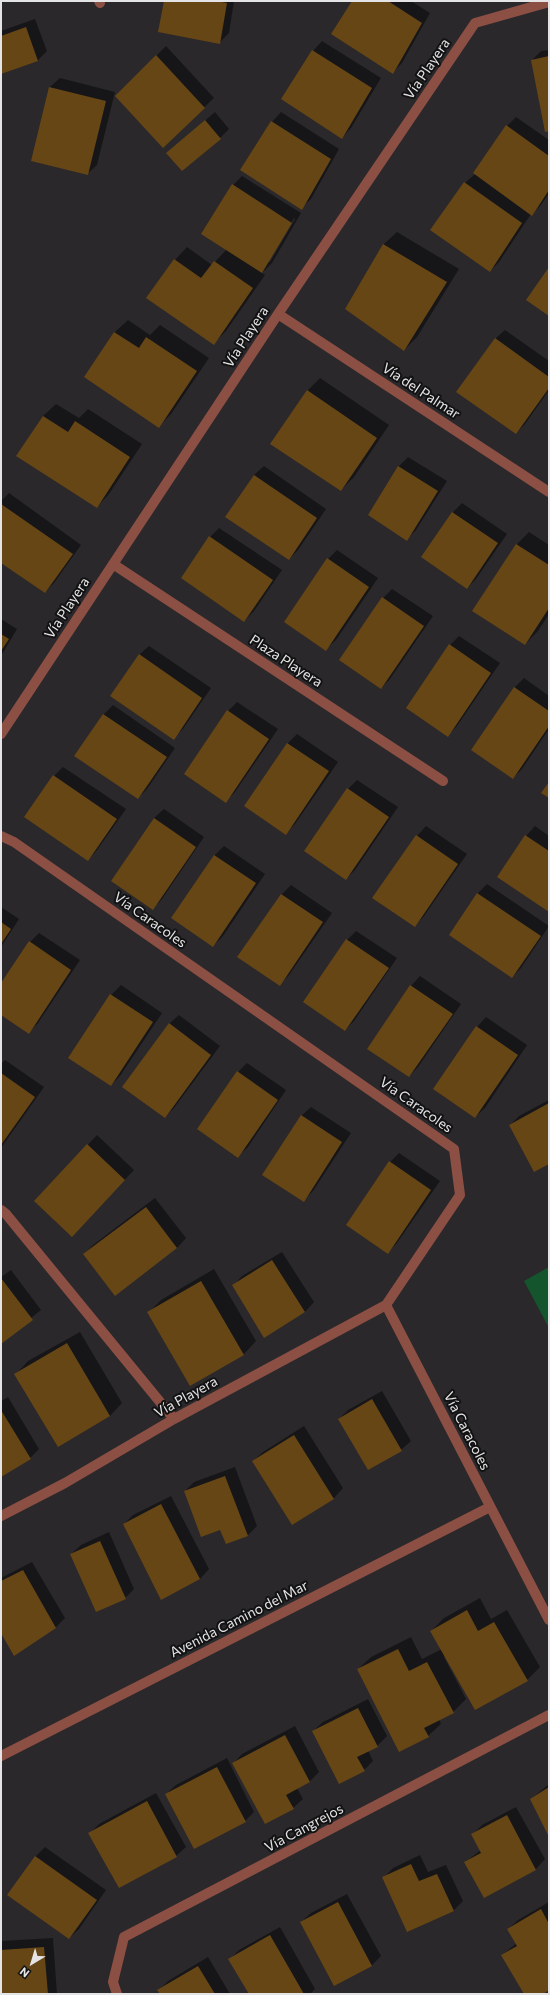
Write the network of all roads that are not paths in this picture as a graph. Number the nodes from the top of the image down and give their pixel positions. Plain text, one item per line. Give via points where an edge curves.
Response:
1 (549, 2) edge
2 (278, 314) junction
3 (549, 492) edge
4 (113, 564) junction
5 (1, 734) edge
6 (443, 781) dead end
7 (1, 836) edge
8 (1, 1210) edge
9 (386, 1305) junction
10 (174, 1419) junction
11 (490, 1507) junction
12 (1, 1516) edge
13 (549, 1620) edge
14 (549, 1716) edge
15 (1, 1756) edge
16 (117, 1994) edge

1 - 2 street, Vía Playera via 476,22
2 - 3 street, Vía del Palmar
2 - 4 street, Vía Playera
4 - 5 street, Vía Playera
4 - 6 street, Plaza Playera
7 - 9 street, Vía Caracoles via 14,842 454,1149 460,1195
8 - 10 street
9 - 10 street, Vía Playera
9 - 11 street, Vía Caracoles
10 - 12 street, Vía Playera via 65,1483
11 - 13 street, Vía Caracoles
11 - 15 street, Avenida Camino del Mar
14 - 16 street, Vía Cangrejos via 124,1937 113,1982

